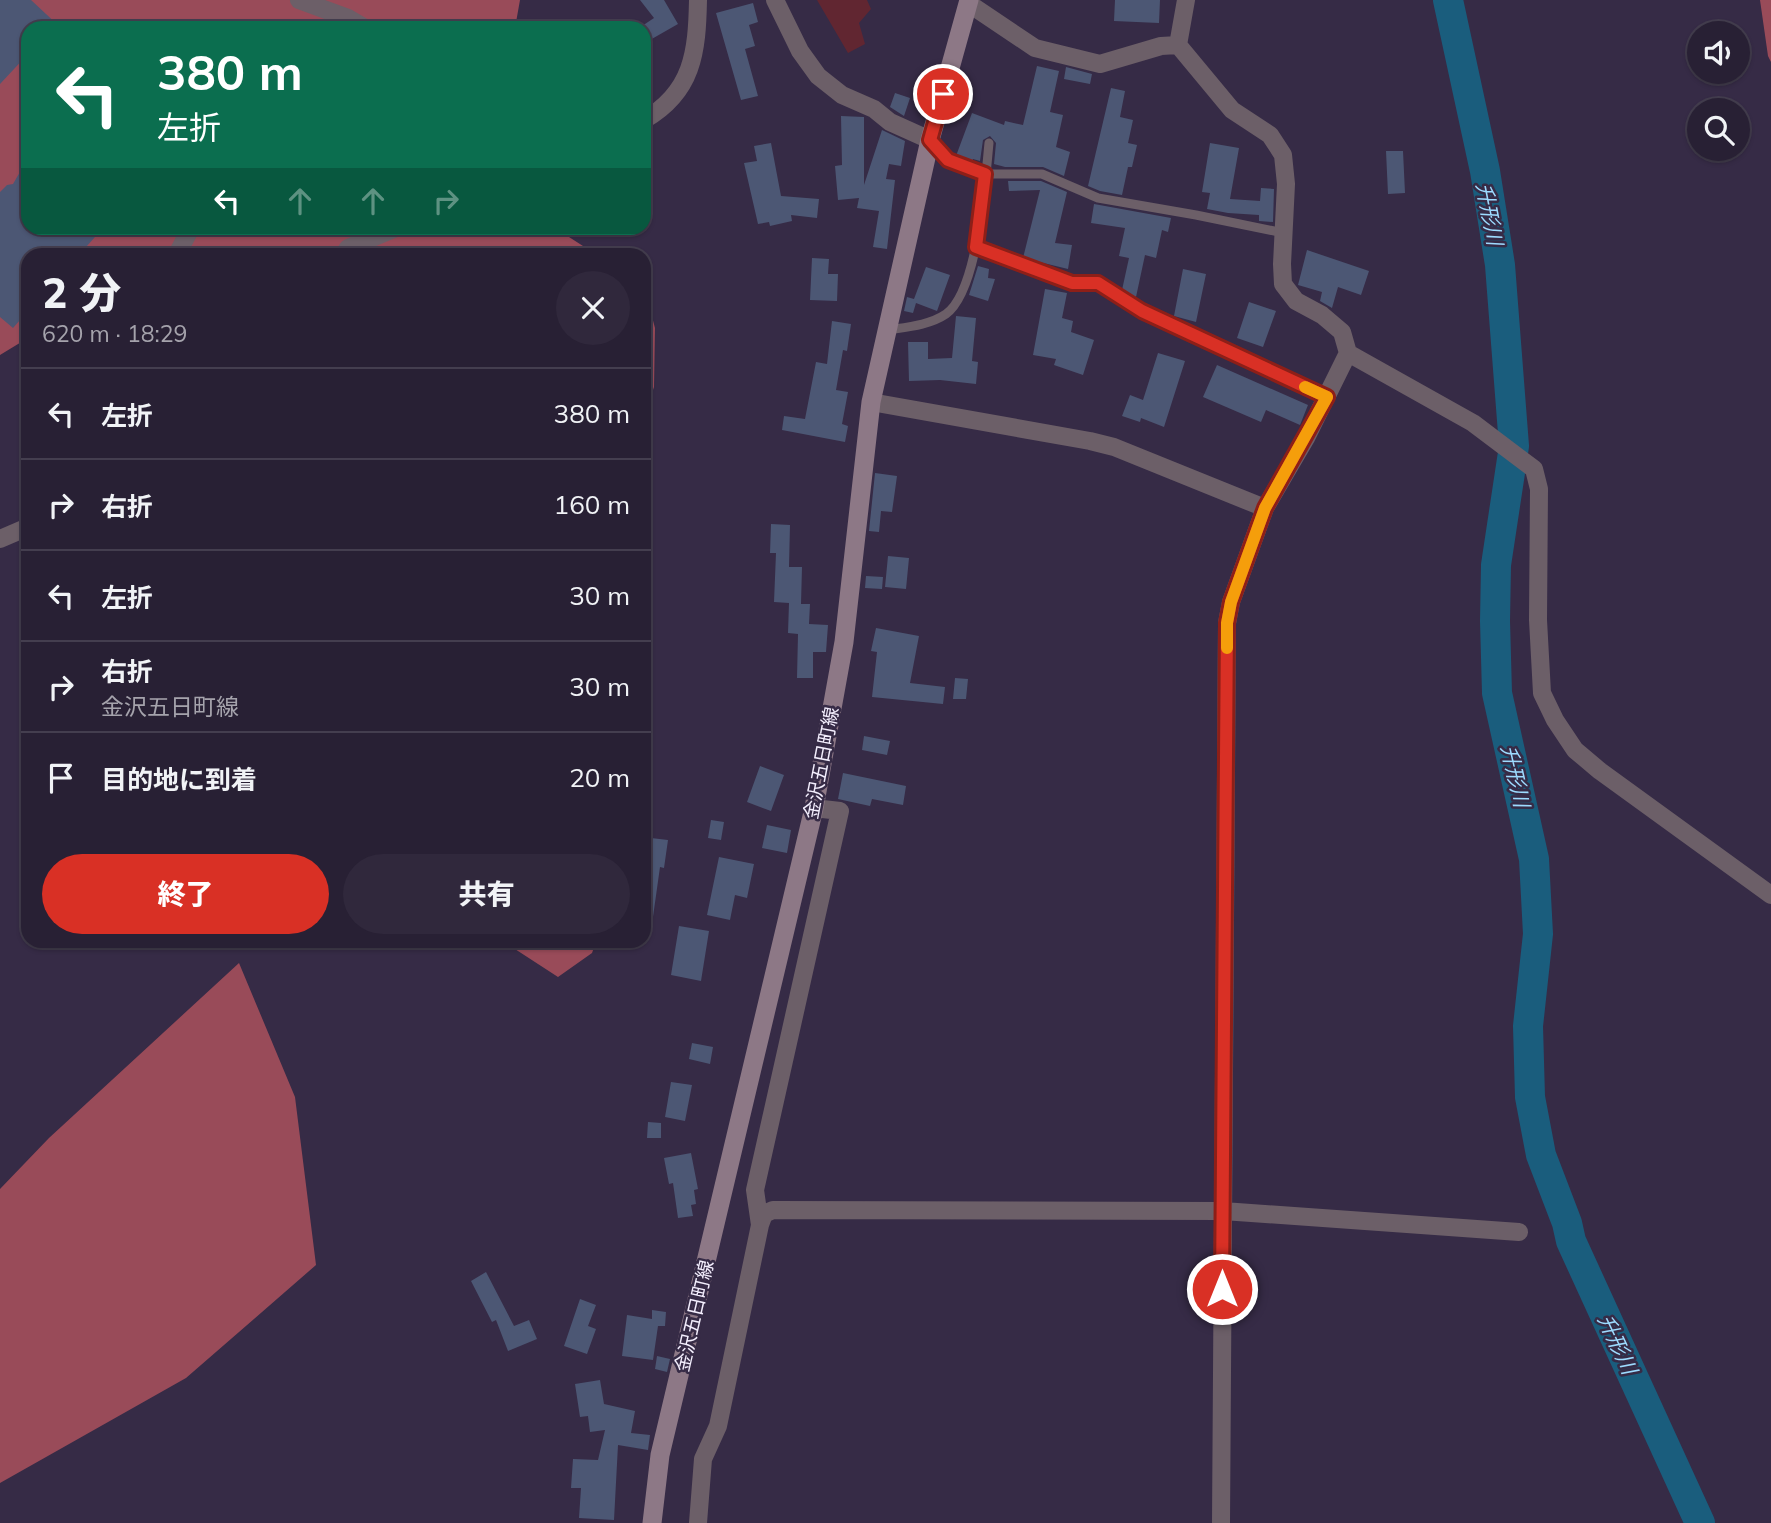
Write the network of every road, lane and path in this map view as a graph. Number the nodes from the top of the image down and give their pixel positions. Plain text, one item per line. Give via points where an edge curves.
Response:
1 (299, 0) edge
2 (698, 0) edge
3 (775, 0) edge
4 (1186, 0) edge
5 (969, 1) edge
6 (353, 21) edge
7 (1178, 45) junction
8 (651, 114) edge
9 (930, 140) junction
10 (989, 143) dead end
11 (985, 174) junction
12 (1284, 233) junction
13 (379, 235) edge
14 (976, 247) junction
15 (348, 248) edge
16 (887, 330) junction
17 (1348, 353) junction
18 (1327, 397) junction
19 (871, 402) junction
20 (1265, 508) junction
21 (21, 530) edge
22 (0, 539) edge
23 (814, 808) junction
24 (1771, 895) edge
25 (1223, 1211) junction
26 (760, 1224) junction
27 (1519, 1232) dead end
28 (652, 1523) edge
29 (698, 1523) edge
30 (1221, 1523) edge

1 - 6 street
2 - 8 street via 689,71 681,88
3 - 9 street via 818,76 842,95
4 - 7 street
5 - 7 street via 1035,48 1100,64
5 - 9 main road, 金沢五日町線
7 - 12 street via 1232,110 1270,135 1283,155
9 - 11 lane via 948,160
9 - 16 main road, 金沢五日町線
10 - 11 lane
11 - 12 lane via 1042,174 1098,198
11 - 14 lane
12 - 17 street via 1283,284 1296,301 1342,332
13 - 15 street
14 - 16 lane via 958,302 945,315
14 - 18 lane via 1072,283 1098,283 1142,311
16 - 19 main road, 金沢五日町線
17 - 18 street
17 - 24 street via 1473,423 1534,469 1539,489 1542,693 1555,720 1575,750 1600,771
18 - 20 street
19 - 20 street via 1102,444
19 - 23 main road, 金沢五日町線 via 844,642
20 - 25 street via 1227,623
21 - 22 street
23 - 26 street via 840,811 755,1190
23 - 28 main road, 金沢五日町線 via 660,1455
25 - 26 street via 773,1210 764,1214
25 - 27 street
25 - 30 street
26 - 29 street via 718,1426 703,1459

